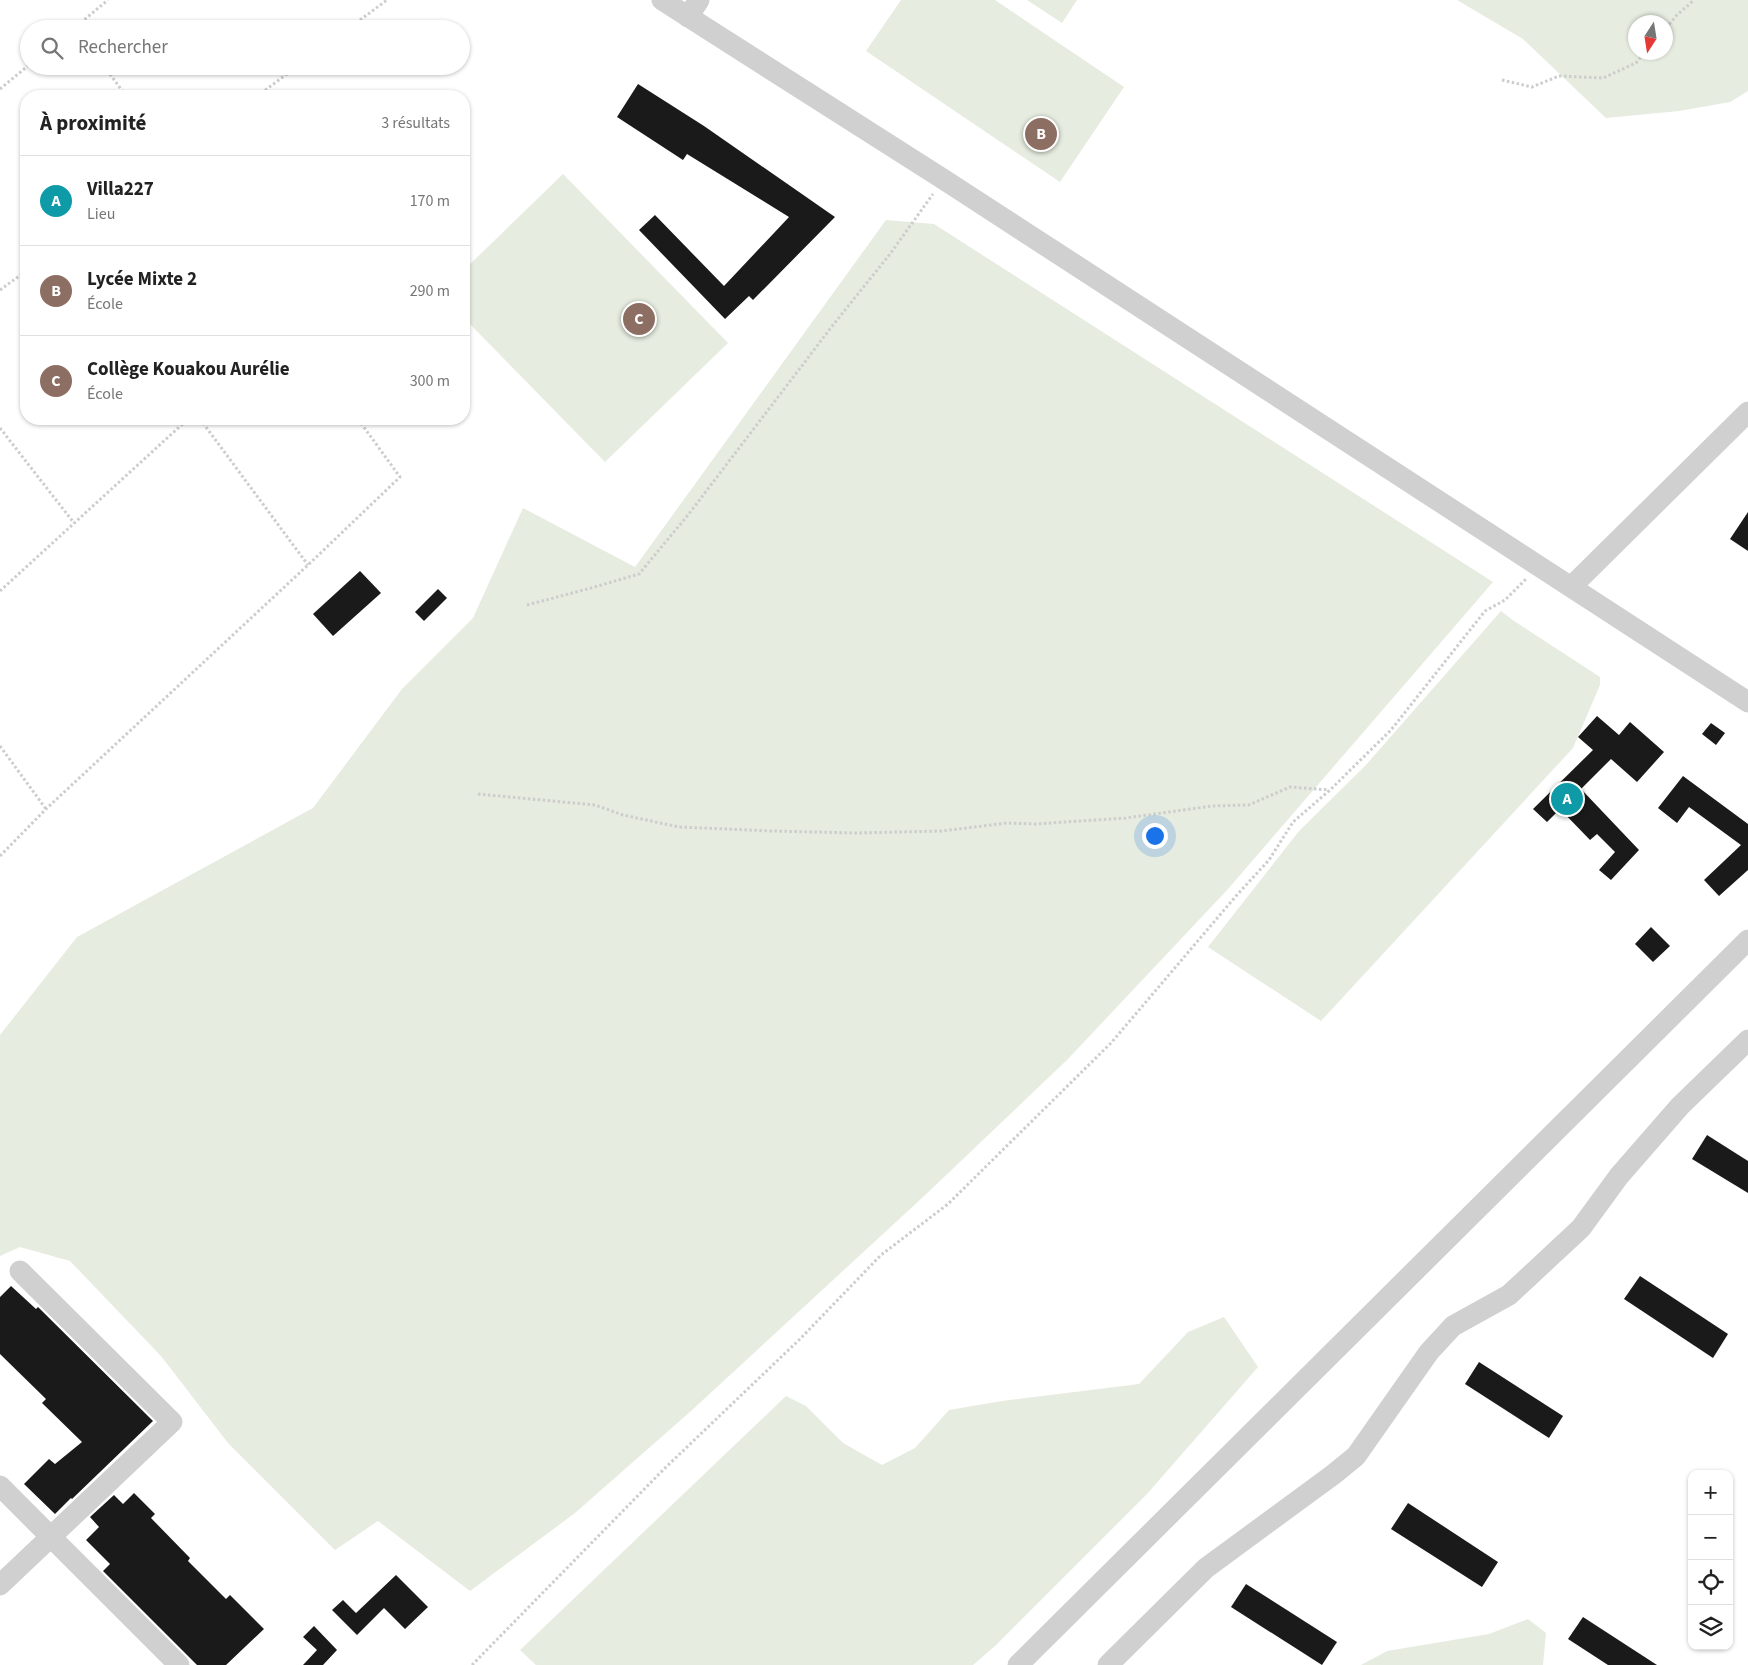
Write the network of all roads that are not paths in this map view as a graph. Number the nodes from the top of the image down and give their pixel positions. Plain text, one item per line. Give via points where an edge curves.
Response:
1 (662, 0) edge
2 (693, 8) edge
3 (1748, 412) edge
4 (1572, 586) junction
5 (1748, 702) edge
6 (1748, 940) edge
7 (1748, 1040) edge
8 (20, 1271) dead end
9 (0, 1486) edge
10 (51, 1537) junction
11 (0, 1585) edge
12 (179, 1665) edge
13 (1018, 1665) edge
14 (1108, 1665) edge

1 - 2 street
2 - 4 street via 943,179
3 - 4 street
4 - 5 street
6 - 13 street
7 - 14 street via 1680,1106 1619,1176 1581,1228 1509,1295 1453,1326 1428,1352 1356,1456 1219,1557
8 - 10 street via 172,1422
9 - 10 street
10 - 11 street
10 - 12 street

